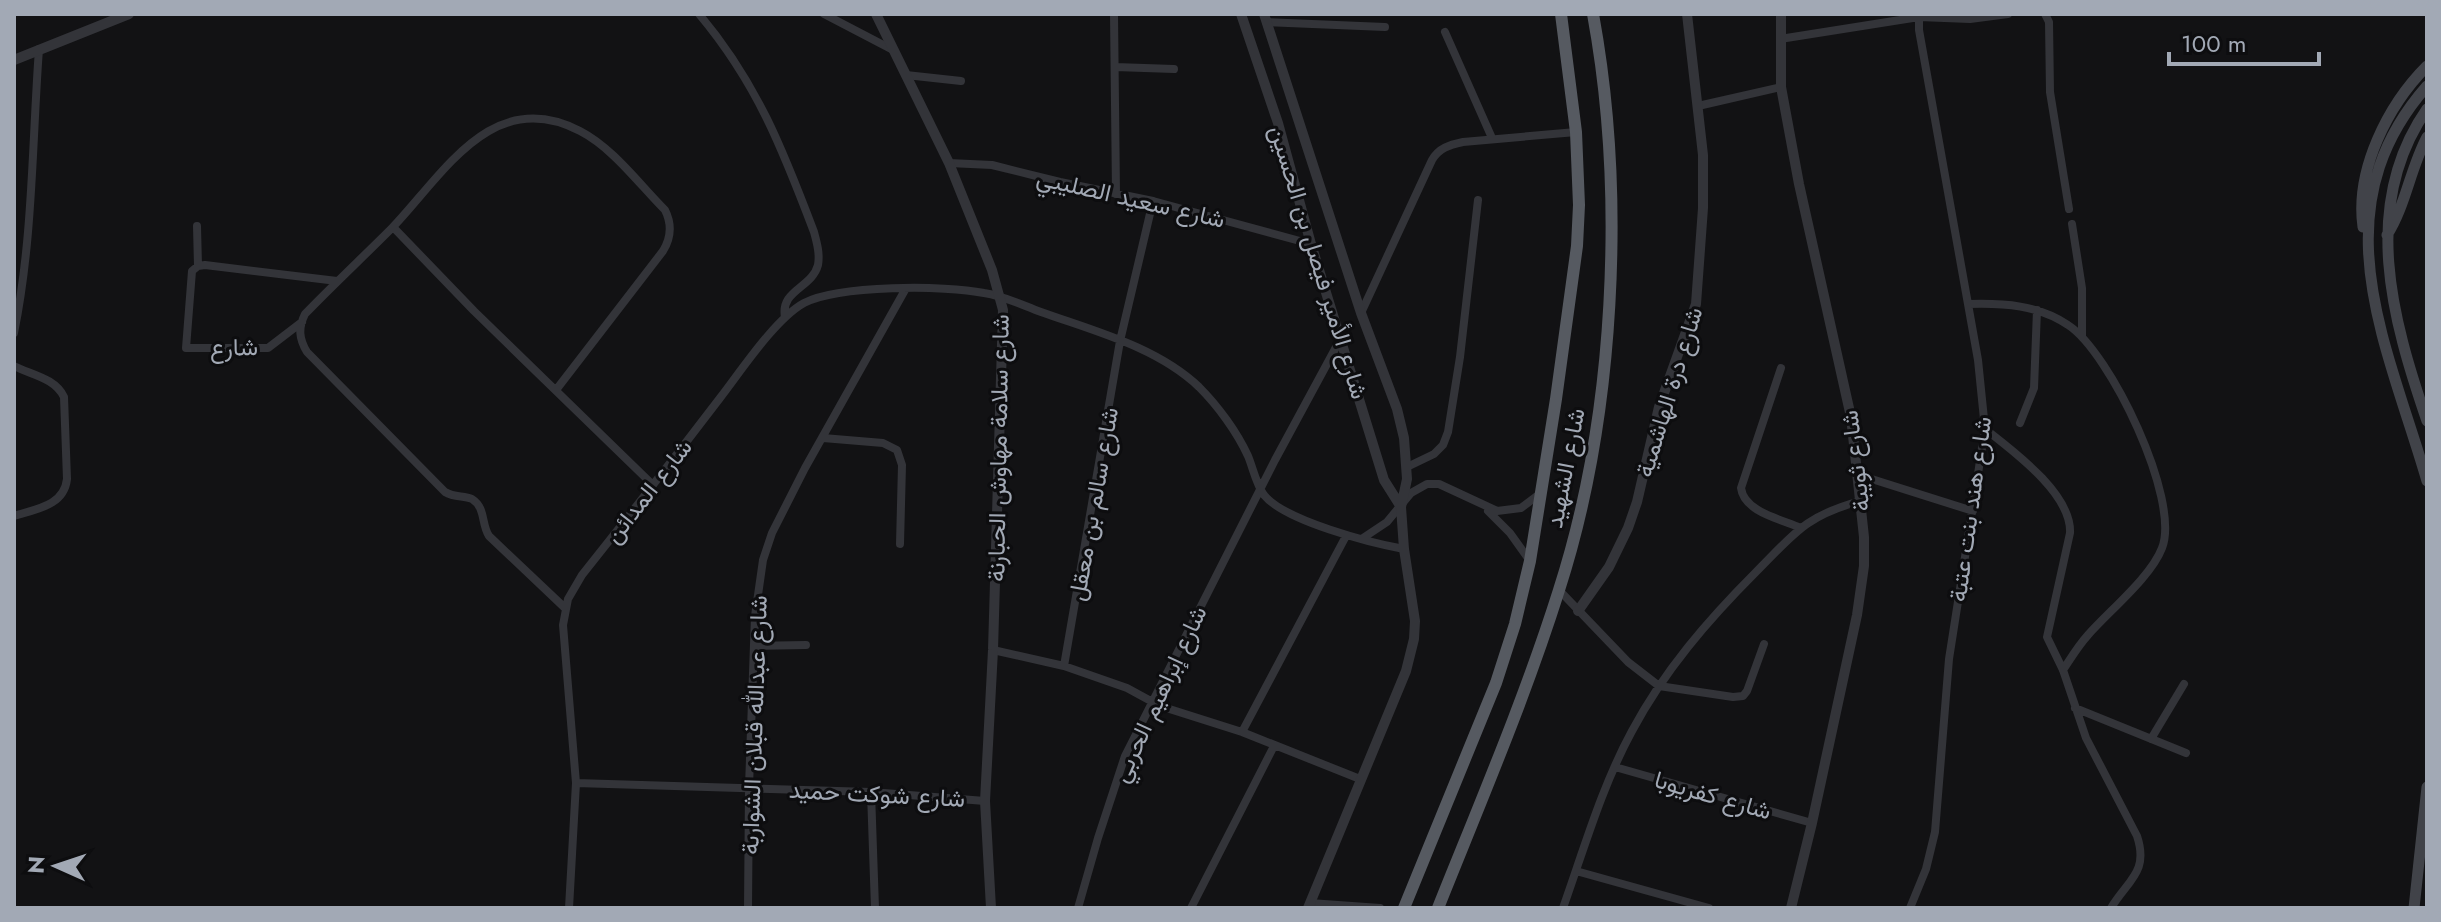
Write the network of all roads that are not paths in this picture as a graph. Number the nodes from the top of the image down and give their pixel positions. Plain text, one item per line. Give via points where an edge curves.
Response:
1 (129, 14) edge
2 (699, 14) edge
3 (824, 14) edge
4 (876, 14) edge
5 (1114, 14) edge
6 (1241, 14) edge
7 (1363, 14) edge
8 (1561, 14) edge
9 (1593, 14) edge
10 (1687, 14) edge
11 (1781, 14) edge
12 (2008, 14) edge
13 (2045, 14) edge
14 (1919, 15) edge
15 (1265, 18) edge
16 (1363, 26) junction
17 (1385, 27) dead end
18 (1445, 32) dead end
19 (1780, 39) junction
20 (39, 49) junction
21 (893, 50) junction
22 (14, 60) edge
23 (2427, 66) edge
24 (1115, 67) junction
25 (1174, 69) dead end
26 (906, 75) junction
27 (961, 81) dead end
28 (2427, 86) edge
29 (1781, 87) junction
30 (1698, 106) junction
31 (2427, 109) edge
32 (1576, 132) junction
33 (2427, 137) edge
34 (1492, 138) junction
35 (949, 163) junction
36 (1116, 194) junction
37 (1478, 200) dead end
38 (1153, 201) junction
39 (2069, 209) dead end
40 (2072, 224) dead end
41 (197, 226) dead end
42 (393, 227) junction
43 (2386, 236) junction
44 (2368, 243) junction
45 (1311, 244) junction
46 (198, 266) junction
47 (337, 281) junction
48 (905, 290) junction
49 (1001, 296) junction
50 (1969, 304) junction
51 (2037, 310) junction
52 (1361, 313) junction
53 (785, 317) junction
54 (302, 322) junction
55 (14, 333) edge
56 (2082, 336) junction
57 (1341, 337) junction
58 (1120, 341) junction
59 (14, 366) edge
60 (1781, 368) dead end
61 (556, 390) junction
62 (2427, 421) edge
63 (2020, 423) dead end
64 (1985, 429) junction
65 (823, 438) junction
66 (1407, 467) junction
67 (1859, 475) junction
68 (2427, 481) edge
69 (653, 485) junction
70 (1261, 489) junction
71 (1541, 493) junction
72 (1860, 501) junction
73 (1401, 507) junction
74 (1485, 508) junction
75 (1973, 511) junction
76 (14, 516) edge
77 (1801, 528) junction
78 (1346, 536) junction
79 (1363, 538) junction
80 (900, 544) dead end
81 (1404, 549) junction
82 (1530, 561) junction
83 (1559, 590) junction
84 (565, 608) junction
85 (1578, 611) junction
86 (1764, 644) dead end
87 (806, 645) dead end
88 (754, 646) junction
89 (993, 650) junction
90 (1064, 666) junction
91 (2063, 670) junction
92 (2184, 684) dead end
93 (1659, 686) junction
94 (1150, 702) junction
95 (2075, 708) junction
96 (1242, 732) junction
97 (2151, 739) junction
98 (1274, 746) junction
99 (2186, 753) dead end
100 (1615, 767) junction
101 (1360, 779) junction
102 (576, 783) junction
103 (749, 787) junction
104 (2427, 787) edge
105 (871, 792) junction
106 (985, 801) junction
107 (1812, 823) junction
108 (2425, 824) edge
109 (1576, 871) junction
110 (1309, 906) edge
111 (569, 908) edge
112 (748, 908) edge
113 (875, 908) edge
114 (991, 908) edge
115 (1078, 908) edge
116 (1191, 908) edge
117 (1380, 908) edge
118 (1404, 908) edge
119 (1438, 908) edge
120 (1563, 908) edge
121 (1709, 908) edge
122 (1791, 908) edge
123 (1910, 908) edge
124 (2111, 908) edge
125 (2414, 908) edge

1 - 20 street
2 - 53 street via 763,106 814,232 817,268 787,298
3 - 21 street
4 - 21 street, شارع سلامة مهاوش الحبارنة
5 - 24 street
6 - 45 street, شارع الأمير فيصل بن الحسين
7 - 16 street
8 - 32 highway, شارع الشهيد
9 - 83 highway, شارع الشهيد via 1608,126 1608,318 1591,462
10 - 30 street, شارع درة الهاشمية
11 - 19 street, شارع ثويبة
12 - 14 street via 1970,19
13 - 39 street via 2050,92
14 - 19 street
14 - 50 street, شارع هند بنت عتبة
15 - 16 street
15 - 52 street, شارع الأمير فيصل بن الحسين
16 - 17 street
18 - 34 street
19 - 29 street, شارع ثويبة
20 - 22 street
20 - 55 street
21 - 26 street, شارع سلامة مهاوش الحبارنة
23 - 44 main road via 2402,97 2375,147 2362,200
24 - 25 street
24 - 36 street
26 - 27 street
26 - 35 street, شارع سلامة مهاوش الحبارنة
28 - 44 main road via 2382,161 2370,205
29 - 30 street
29 - 67 street, شارع ثويبة
30 - 85 street, شارع درة الهاشمية via 1703,208 1694,314 1659,407 1628,528
31 - 43 main road via 2396,171
32 - 34 street
32 - 71 highway, شارع الشهيد via 1577,246
33 - 43 main road
34 - 52 street via 1452,144 1435,155
35 - 36 street, شارع سعيد الصليبي via 992,165
35 - 49 street, شارع سلامة مهاوش الحبارنة
36 - 38 street, شارع سعيد الصليبي
37 - 66 street via 1448,432 1434,454
38 - 45 street, شارع سعيد الصليبي
38 - 58 street, شارع سالم بن معقل
40 - 56 street via 2082,288
41 - 46 street
42 - 47 street
42 - 61 street
42 - 61 street via 466,145 505,123 559,122 606,150 665,210 669,238
43 - 62 main road via 2395,317
44 - 68 main road via 2382,340
45 - 57 street, شارع الأمير فيصل بن الحسين
46 - 47 street
46 - 54 street, شارع via 191,274 186,348 268,348
47 - 54 street
48 - 49 street, شارع المدائن via 945,288
48 - 53 street, شارع المدائن via 842,291
48 - 65 street, شارع عبدالله قبلان الشواربة
49 - 58 street, شارع المدائن
49 - 89 street, شارع سلامة مهاوش الحبارنة
50 - 51 street
50 - 64 street, شارع هند بنت عتبة
51 - 56 street
51 - 63 street via 2034,388
52 - 66 street, شارع الأمير فيصل بن الحسين via 1397,409
53 - 69 street, شارع المدائن
54 - 84 street via 300,337 307,352 445,492 472,499 482,511 489,536
56 - 91 street via 2125,402 2146,447 2162,495 2165,536 2150,567
57 - 70 street, شارع إبراهيم الحربي
57 - 73 street, شارع الأمير فيصل بن الحسين via 1384,480
58 - 70 street, شارع المدائن via 1199,387 1239,438
58 - 90 street, شارع سالم بن معقل
59 - 76 street via 51,381 64,397 67,479 66,491 57,501
60 - 77 street via 1741,488 1749,505
61 - 69 street
64 - 75 street, شارع هند بنت عتبة
64 - 91 street via 2039,476 2069,516 2070,533 2047,630
65 - 80 street via 883,443 897,450 902,465
65 - 88 street, شارع عبدالله قبلان الشواربة via 772,533 758,590
66 - 73 street, شارع الأمير فيصل بن الحسين
67 - 72 street, شارع ثويبة
67 - 75 street
69 - 84 street, شارع المدائن via 577,583
70 - 78 street via 1282,508
70 - 94 street, شارع إبراهيم الحربي
71 - 74 street via 1509,512
71 - 82 highway, شارع الشهيد
72 - 77 street via 1825,511
72 - 107 street, شارع ثويبة via 1861,591
73 - 74 street via 1416,489 1433,483
73 - 79 street
73 - 81 street, شارع الأمير فيصل بن الحسين
74 - 82 street
75 - 123 street, شارع هند بنت عتبة via 1949,659 1935,832
77 - 93 street via 1709,620
78 - 79 street
78 - 96 street
79 - 81 street
81 - 101 street, شارع الأمير فيصل بن الحسين via 1415,621 1411,656
82 - 118 highway, شارع الشهيد via 1496,683
83 - 85 street
83 - 119 highway, شارع الشهيد
84 - 102 street, شارع المدائن
85 - 93 street
86 - 93 street via 1743,696
87 - 88 street
88 - 103 street, شارع عبدالله قبلان الشواربة
89 - 90 street
89 - 106 street, شارع سلامة مهاوش الحبارنة
90 - 94 street via 1127,688
91 - 95 street
92 - 97 street
93 - 100 street
94 - 96 street
94 - 115 street, شارع إبراهيم الحربي via 1125,756
95 - 97 street
95 - 124 street via 2142,850 2138,871
96 - 98 street
97 - 99 street
98 - 101 street
98 - 116 street
100 - 107 street, شارع كفريوبا
100 - 109 street
101 - 110 street, شارع الأمير فيصل بن الحسين
102 - 103 street, شارع شوكت حميد
102 - 111 street, شارع المدائن
103 - 105 street, شارع شوكت حميد
103 - 112 street, شارع عبدالله قبلان الشواربة
104 - 108 main road
105 - 106 street, شارع شوكت حميد
105 - 113 street
106 - 114 street, شارع سلامة مهاوش الحبارنة
107 - 122 street, شارع ثويبة
108 - 125 main road
109 - 120 street
109 - 121 street
110 - 117 street

